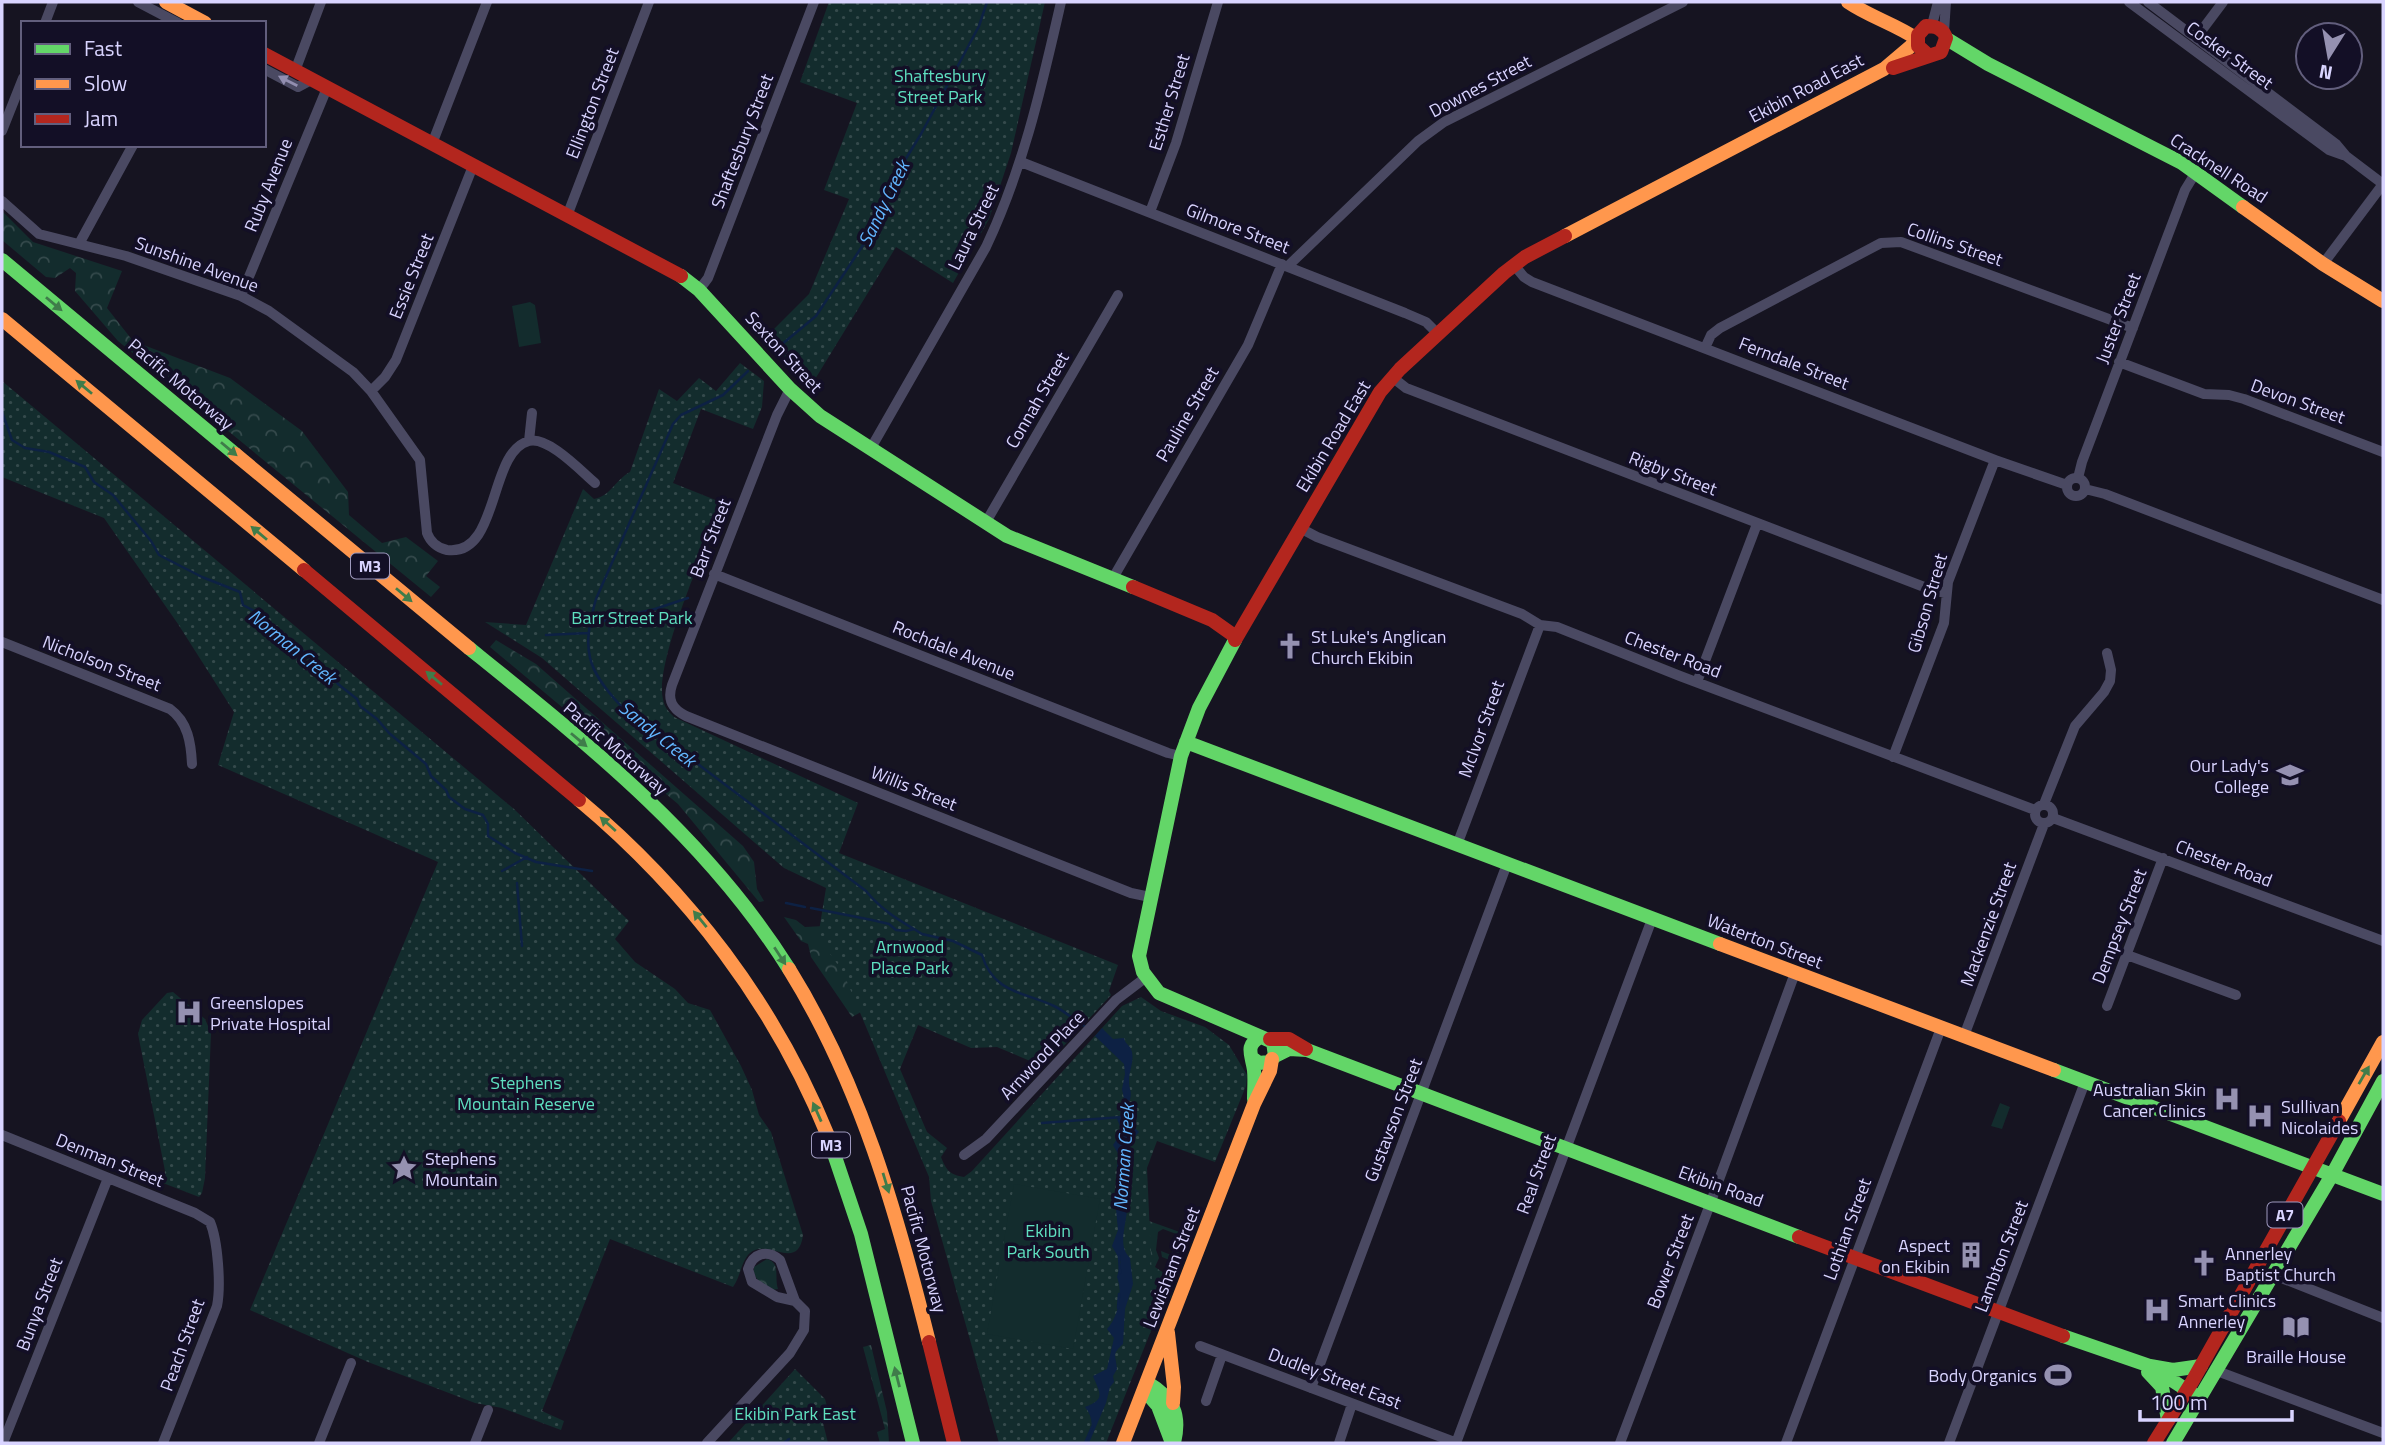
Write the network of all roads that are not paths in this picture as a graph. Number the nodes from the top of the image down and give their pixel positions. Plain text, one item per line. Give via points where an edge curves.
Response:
1 (53, 2) edge
2 (138, 2) edge
3 (166, 2) edge
4 (321, 2) edge
5 (486, 2) edge
6 (649, 2) edge
7 (814, 2) edge
8 (1061, 2) edge
9 (1218, 2) edge
10 (1683, 2) edge
11 (1851, 2) edge
12 (1938, 2) edge
13 (1946, 2) edge
14 (2129, 2) edge
15 (2148, 2) edge
16 (2223, 2) edge
17 (46, 21) edge
18 (174, 21) edge
19 (201, 21) edge
20 (2196, 38) junction
21 (1931, 39) junction
22 (266, 55) edge
23 (266, 70) edge
24 (295, 71) junction
25 (311, 80) junction
26 (21, 83) edge
27 (327, 88) junction
28 (2, 131) edge
29 (432, 144) junction
30 (132, 147) edge
31 (2346, 156) junction
32 (1021, 162) junction
33 (473, 166) junction
34 (2196, 172) junction
35 (2383, 184) edge
36 (2, 201) edge
37 (1150, 212) junction
38 (567, 216) junction
39 (79, 244) junction
40 (2, 260) edge
41 (2323, 264) junction
42 (1285, 265) junction
43 (1514, 265) junction
44 (699, 290) junction
45 (1118, 295) dead end
46 (241, 296) junction
47 (2383, 301) edge
48 (2, 319) edge
49 (2133, 328) junction
50 (1438, 334) junction
51 (1704, 348) junction
52 (2119, 362) junction
53 (1392, 377) junction
54 (790, 389) junction
55 (371, 391) junction
56 (532, 413) dead end
57 (529, 441) junction
58 (871, 449) junction
59 (2383, 452) edge
60 (1995, 460) junction
61 (2078, 478) junction
62 (595, 483) dead end
63 (2067, 485) junction
64 (2085, 489) junction
65 (986, 523) junction
66 (1757, 524) junction
67 (1300, 528) junction
68 (714, 574) junction
69 (1113, 578) junction
70 (1945, 593) junction
71 (2383, 600) edge
72 (1540, 625) junction
73 (1236, 637) junction
74 (2, 642) edge
75 (2108, 653) dead end
76 (1697, 682) junction
77 (671, 702) joint
78 (1184, 749) junction
79 (1893, 757) junction
80 (192, 764) dead end
81 (2040, 807) junction
82 (2048, 821) junction
83 (1457, 845) junction
84 (2163, 858) junction
85 (1507, 864) junction
86 (1150, 897) junction
87 (1651, 919) junction
88 (2383, 941) edge
89 (2127, 955) junction
90 (1794, 973) junction
91 (1146, 978) junction
92 (2236, 995) dead end
93 (2107, 1006) dead end
94 (1218, 1019) junction
95 (1941, 1028) junction
96 (1964, 1036) junction
97 (1265, 1038) junction
98 (2383, 1042) edge
99 (1307, 1050) junction
100 (1250, 1054) junction
101 (1273, 1057) junction
102 (2383, 1081) edge
103 (2085, 1082) junction
104 (1422, 1093) junction
105 (1254, 1104) junction
106 (2, 1135) edge
107 (1564, 1149) junction
108 (964, 1155) dead end
109 (2312, 1167) junction
110 (2332, 1175) junction
111 (108, 1178) junction
112 (2383, 1194) edge
113 (1711, 1203) junction
114 (204, 1217) joint
115 (1856, 1257) junction
116 (2274, 1275) junction
117 (795, 1301) junction
118 (1999, 1311) junction
119 (2383, 1318) edge
120 (1168, 1332) junction
121 (1200, 1346) dead end
122 (1222, 1355) junction
123 (2122, 1358) junction
124 (351, 1363) dead end
125 (2150, 1366) junction
126 (2201, 1366) junction
127 (2217, 1371) junction
128 (1146, 1387) junction
129 (1311, 1388) junction
130 (2187, 1390) junction
131 (2201, 1399) junction
132 (1206, 1401) dead end
133 (1173, 1403) junction
134 (1352, 1404) junction
135 (488, 1410) dead end
136 (2168, 1420) junction
137 (2383, 1433) edge
138 (4, 1443) edge
139 (163, 1443) edge
140 (319, 1443) edge
141 (475, 1443) edge
142 (707, 1443) edge
143 (913, 1443) edge
144 (954, 1443) edge
145 (1123, 1443) edge
146 (1173, 1443) edge
147 (1339, 1443) edge
148 (1456, 1443) edge
149 (1620, 1443) edge
150 (1786, 1443) edge
151 (1950, 1443) edge
152 (2154, 1443) edge
153 (2173, 1443) edge

1 - 17 street
2 - 18 street
3 - 19 main road
4 - 24 street
5 - 29 street
6 - 38 street, Ellington Street
7 - 44 street, Shaftesbury Street via 708,278
8 - 32 street, Laura Street
9 - 37 street, Esther Street
10 - 42 street, Downes Street via 1444,122
11 - 21 main road, Cracknell Road
12 - 21 street
13 - 21 street
14 - 31 street, Cosker Street via 2329,150
15 - 20 street, Cosker Street
16 - 20 street
20 - 31 street, Cosker Street
21 - 34 main road, Cracknell Road
21 - 43 main road, Ekibin Road East via 1895,68 1884,69
22 - 24 main road, Sexton Street
25 -> 23 street, Sexton Street via 298,87
24 - 25 main road, Sexton Street
25 - 27 main road, Sexton Street
26 - 28 street
27 - 29 main road, Sexton Street
27 - 46 street, Ruby Avenue
29 - 33 main road, Sexton Street
30 - 39 street
31 - 35 street, Cosker Street
32 - 37 street, Gilmore Street
32 - 58 street, Laura Street via 986,247
33 - 38 main road, Sexton Street
33 - 55 street, Essie Street via 396,360
34 - 41 main road, Cracknell Road
34 - 49 street, Juster Street
35 - 41 street
36 - 39 street, Sunshine Avenue via 39,234
37 - 42 street, Gilmore Street
38 - 44 main road, Sexton Street
39 - 46 street, Sunshine Avenue
40 -> 144 main road, Pacific Motorway / M3 via 578,738 673,824 727,883 807,999 854,1094 892,1202
41 - 47 main road, Cracknell Road
42 - 50 street, Gilmore Street via 1426,322
42 - 69 street, Pauline Street via 1248,345
43 - 50 main road, Ekibin Road East
43 - 51 street, Ferndale Street via 1529,280
44 - 54 main road, Sexton Street
45 - 65 street, Connah Street
46 - 55 street, Sunshine Avenue via 353,372
143 -> 48 main road, M3 via 845,1183 818,1112 766,1013 701,920 603,820
49 - 51 street, Collins Street via 1891,241 1720,328
49 - 52 street, Juster Street
50 - 53 main road, Ekibin Road East
51 - 60 street, Ferndale Street
52 - 59 street, Devon Street via 2204,394 2244,399
52 - 61 street, Juster Street
53 - 66 street, Rigby Street via 1406,388
53 - 67 main road, Ekibin Road East
54 - 58 main road, Sexton Street via 811,409
54 - 68 street, Barr Street
55 - 57 street, Sunshine Avenue via 420,460 428,536 447,550 469,544 479,533 509,459 516,447
56 - 57 street
57 - 62 street via 544,441
58 - 65 main road, Sexton Street
60 - 63 street, Ferndale Street
60 - 70 street, Gibson Street
61 - 63 street
61 - 64 street
63 - 64 street via 2076,496
64 - 71 street
65 - 69 main road, Sexton Street via 1007,536
66 - 70 street, Rigby Street
66 - 76 street
67 - 72 street, Chester Road
67 - 73 main road, Ekibin Road East
68 - 77 street, Barr Street via 672,685
68 - 78 street, Rochdale Avenue via 1168,753
69 - 73 main road, Sexton Street via 1202,615
70 - 79 street, Gibson Street via 1944,622
72 - 76 street, Chester Road via 1557,627
72 - 83 street, McIvor Street
73 - 78 main road, Ekibin Road East via 1199,708
74 - 80 street, Nicholson Street via 170,709 186,729
75 - 81 street via 2110,681 2076,726
76 - 79 street, Chester Road
77 - 86 street, Willis Street via 686,716
78 - 83 main road, Waterton Street
78 - 86 main road, Ekibin Road East
79 - 81 street, Chester Road
81 - 82 street via 2052,809
81 - 82 street via 2036,819
82 - 84 street, Chester Road
82 - 96 street, Mackenzie Street
83 - 85 main road, Waterton Street
84 - 88 street, Chester Road
84 - 89 street, Dempsey Street
85 - 87 main road, Waterton Street
85 - 104 street, Gustavson Street
86 - 91 main road, Ekibin Road East via 1139,951
87 - 90 main road, Waterton Street
87 - 107 street, Real Street
89 - 92 street
89 - 93 street, Dempsey Street
90 - 95 main road, Waterton Street
90 - 113 street, Bower Street
91 - 94 main road via 1164,996
91 - 108 street, Arnwood Place via 1116,1000 986,1139
94 - 97 main road
94 - 100 main road
95 - 96 main road, Waterton Street
95 - 115 street, Lothian Street
96 - 103 main road, Waterton Street
97 - 99 main road, Ekibin Road via 1283,1037
97 - 100 main road via 1253,1041
97 - 101 main road via 1275,1046
109 -> 98 main road, A7
99 - 101 main road, Ekibin Road via 1289,1049
99 - 104 main road, Ekibin Road
100 - 101 main road via 1264,1064
100 - 105 main road, Lewisham Street
101 - 105 main road, Lewisham Street
102 - 110 main road, A7
103 - 109 main road, Waterton Street
103 - 118 street, Lambton Street
104 - 107 main road, Ekibin Road
104 - 129 street, Gustavson Street
105 - 120 main road, Lewisham Street
106 - 111 street, Denman Street
107 - 113 main road, Ekibin Road
107 - 148 street, Real Street
109 - 110 main road, Waterton Street
109 - 126 main road, A7
110 - 112 main road, Waterton Street
110 - 116 main road, A7
111 - 114 street, Denman Street
111 - 138 street, Bunya Street
113 - 115 main road, Ekibin Road
113 - 149 street, Bower Street
114 - 139 street, Peach Street via 213,1229 219,1300
115 - 118 main road, Ekibin Road
115 - 150 street, Lothian Street
116 - 119 street
116 - 127 main road, A7
117 - 117 street via 777,1297 752,1282 748,1269 754,1258 765,1253 780,1260
117 - 142 street via 806,1316 796,1345
118 - 123 main road, Ekibin Road
118 - 151 street, Lambton Street
120 - 128 main road, Lewisham Street
120 - 133 main road
121 - 122 street, Dudley Street East
122 - 129 street, Dudley Street East
122 - 132 street
123 - 125 main road, Ekibin Road
123 - 136 main road, Ekibin Road via 2159,1382
124 - 140 street
125 - 126 main road via 2173,1370
125 - 130 main road, Ekibin Road
126 - 130 main road, A7
127 - 131 main road, A7
127 - 137 street
128 - 133 main road via 1164,1393
128 - 145 main road, Lewisham Street
128 - 146 main road
129 - 134 street, Dudley Street East
130 - 131 main road, Ekibin Road
130 - 136 main road, A7
131 - 153 main road, A7
133 - 146 main road via 1178,1431
134 - 147 street
134 - 148 street, Dudley Street East
135 - 141 street
136 - 152 main road, A7

